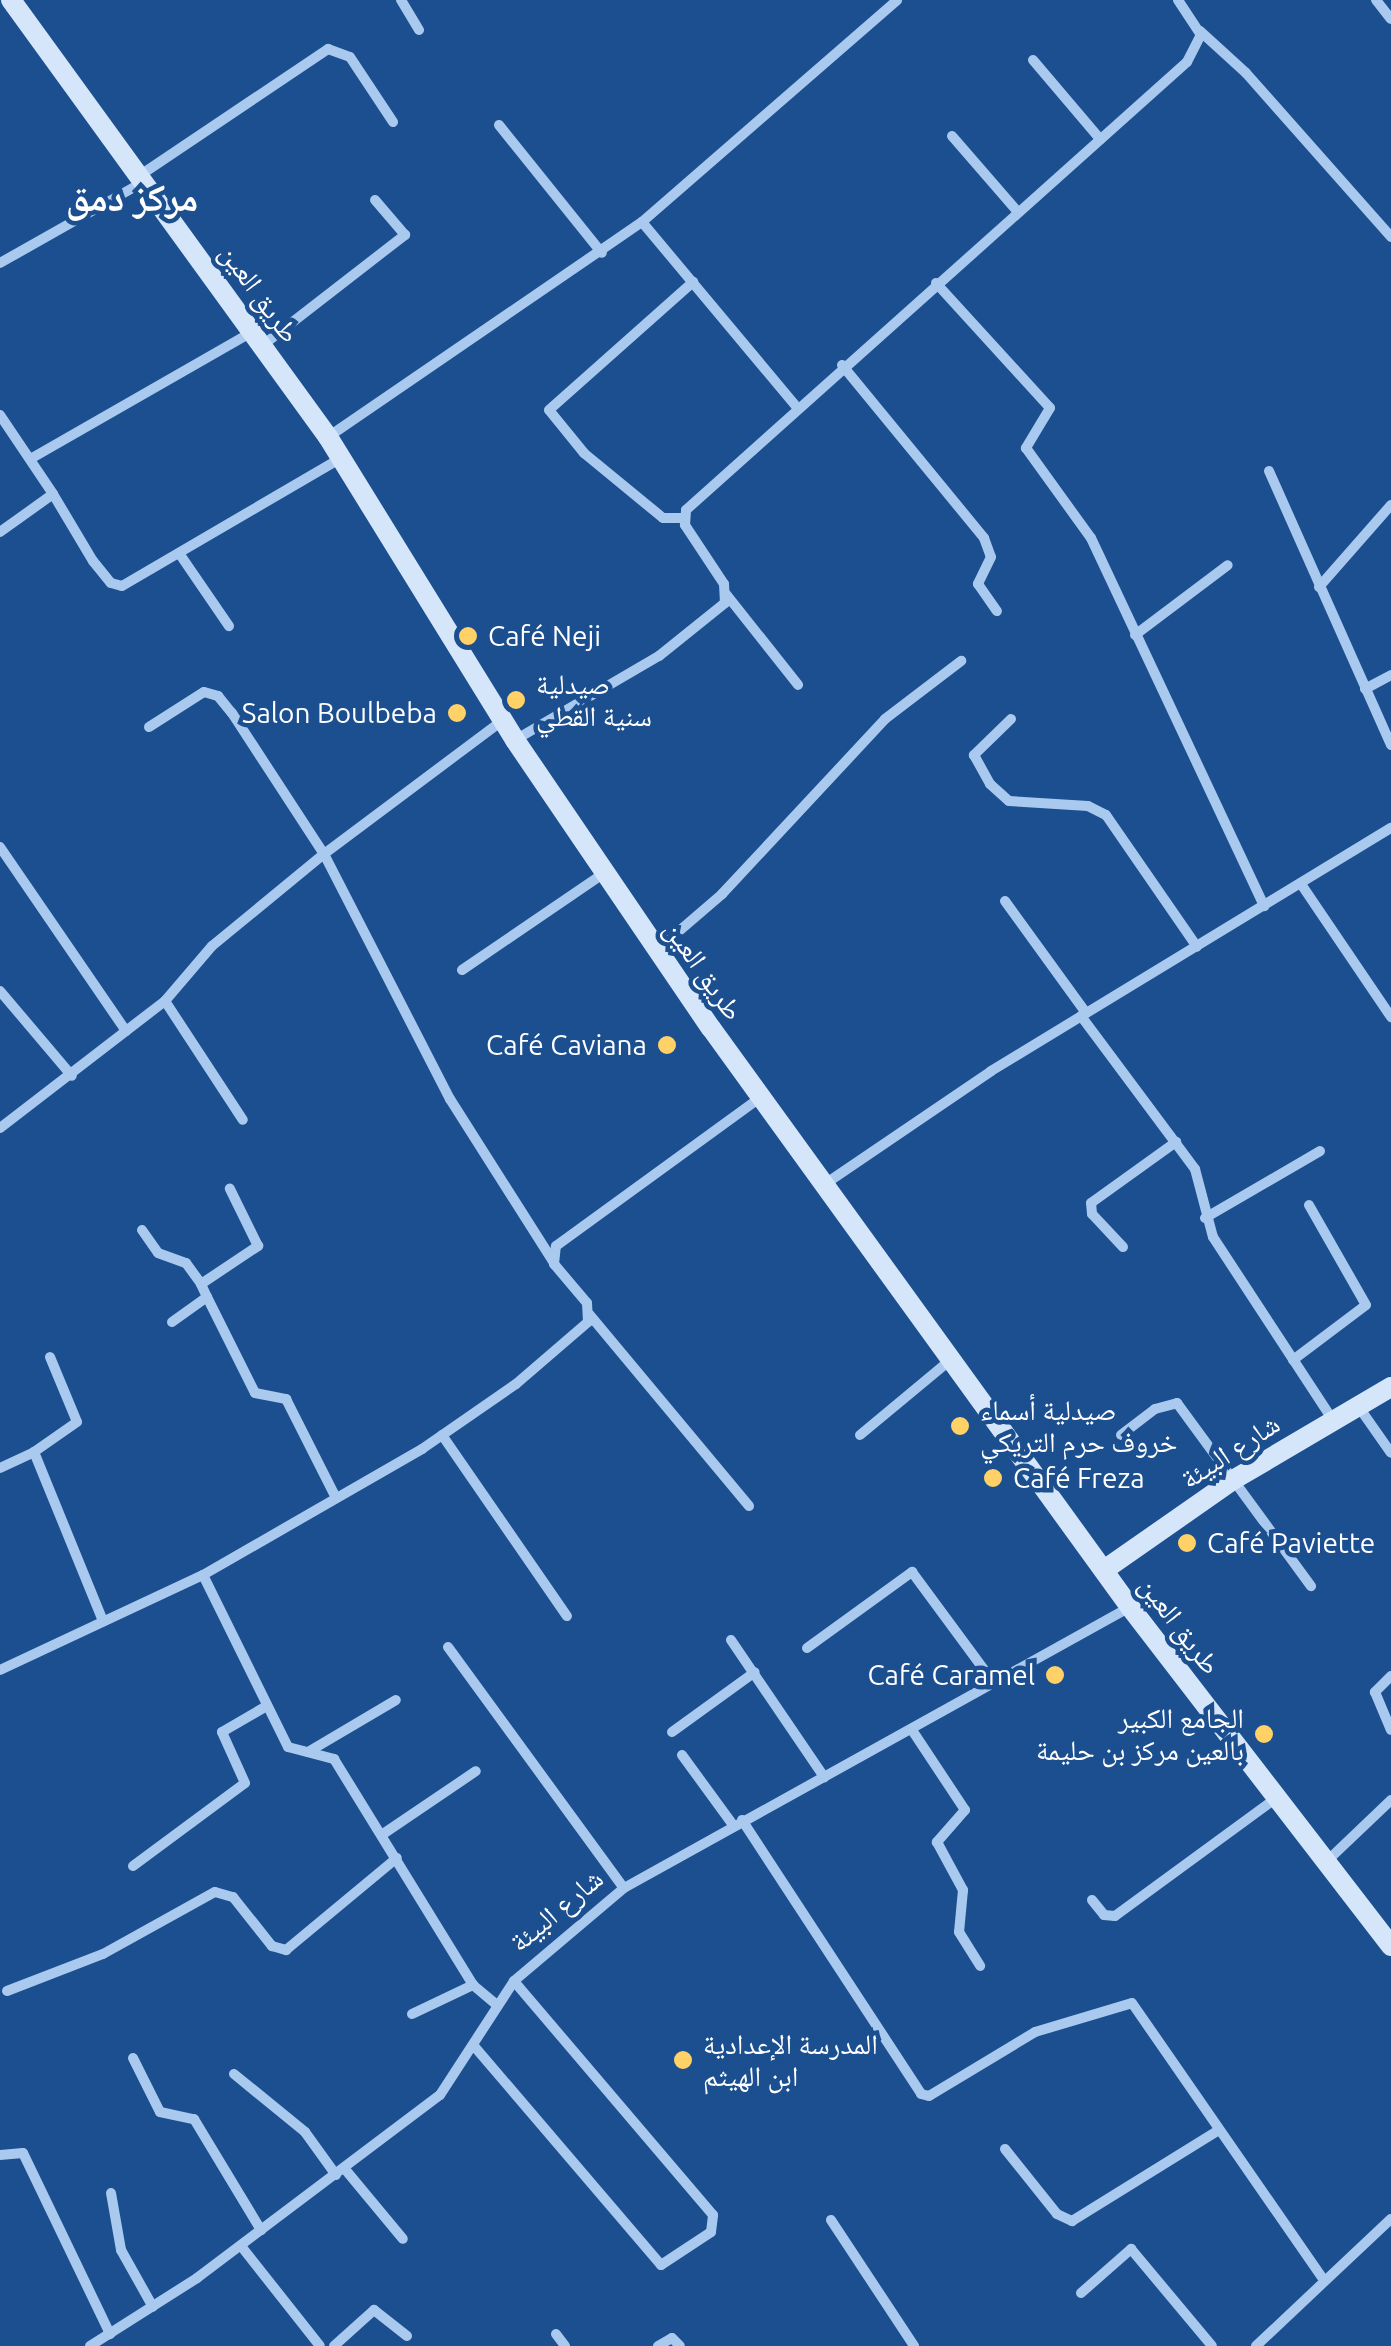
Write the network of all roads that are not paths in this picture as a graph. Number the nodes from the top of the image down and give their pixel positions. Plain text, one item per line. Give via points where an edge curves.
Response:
1 (11, 0) edge
2 (401, 0) edge
3 (897, 0) edge
4 (1177, 0) edge
5 (1376, 0) edge
6 (1391, 19) edge
7 (418, 30) dead end
8 (1200, 32) junction
9 (1032, 60) dead end
10 (394, 122) dead end
11 (500, 126) dead end
12 (952, 136) dead end
13 (1100, 139) junction
14 (141, 179) junction
15 (375, 200) dead end
16 (1018, 212) junction
17 (642, 222) junction
18 (1391, 237) edge
19 (602, 252) junction
20 (0, 263) edge
21 (693, 282) junction
22 (936, 283) junction
23 (258, 338) junction
24 (842, 365) junction
25 (796, 406) junction
26 (0, 415) edge
27 (328, 436) junction
28 (32, 458) junction
29 (342, 458) junction
30 (1268, 471) dead end
31 (53, 494) junction
32 (1391, 505) edge
33 (684, 518) junction
34 (0, 532) edge
35 (182, 556) junction
36 (1228, 565) dead end
37 (1319, 587) junction
38 (726, 594) junction
39 (998, 611) dead end
40 (228, 626) dead end
41 (1135, 635) junction
42 (961, 660) dead end
43 (1391, 675) edge
44 (798, 686) dead end
45 (1365, 689) junction
46 (1012, 719) dead end
47 (502, 721) junction
48 (149, 727) dead end
49 (514, 740) junction
50 (1391, 746) edge
51 (1391, 828) edge
52 (0, 847) edge
53 (324, 854) junction
54 (604, 873) junction
55 (1301, 884) junction
56 (1005, 902) dead end
57 (1264, 906) junction
58 (1197, 947) junction
59 (656, 951) junction
60 (462, 970) dead end
61 (0, 991) edge
62 (164, 1001) junction
63 (1083, 1014) junction
64 (1391, 1017) edge
65 (126, 1031) junction
66 (72, 1076) junction
67 (761, 1096) junction
68 (242, 1120) dead end
69 (0, 1128) edge
70 (1176, 1142) junction
71 (1320, 1151) dead end
72 (824, 1185) junction
73 (230, 1189) dead end
74 (1310, 1205) dead end
75 (1205, 1218) junction
76 (142, 1230) dead end
77 (1123, 1247) dead end
78 (554, 1264) junction
79 (201, 1284) junction
80 (207, 1298) junction
81 (590, 1314) junction
82 (172, 1322) dead end
83 (50, 1356) dead end
84 (1294, 1360) junction
85 (950, 1361) junction
86 (1391, 1387) edge
87 (1358, 1405) junction
88 (1332, 1419) junction
89 (442, 1435) junction
90 (860, 1435) dead end
91 (1121, 1435) dead end
92 (34, 1452) junction
93 (1391, 1453) edge
94 (0, 1468) edge
95 (1233, 1480) junction
96 (336, 1498) junction
97 (749, 1506) dead end
98 (1104, 1570) junction
99 (203, 1575) junction
100 (1312, 1586) dead end
101 (1130, 1607) junction
102 (567, 1616) dead end
103 (104, 1621) junction
104 (731, 1640) dead end
105 (448, 1647) dead end
106 (806, 1648) dead end
107 (0, 1670) edge
108 (755, 1672) junction
109 (1391, 1676) edge
110 (994, 1682) junction
111 (396, 1700) dead end
112 (265, 1708) junction
113 (912, 1730) junction
114 (1391, 1730) edge
115 (672, 1732) dead end
116 (307, 1752) junction
117 (682, 1755) dead end
118 (476, 1771) dead end
119 (824, 1777) junction
120 (1277, 1797) junction
121 (1391, 1800) edge
122 (737, 1823) junction
123 (383, 1834) junction
124 (397, 1858) junction
125 (1325, 1863) junction
126 (132, 1866) dead end
127 (624, 1888) junction
128 (1092, 1900) dead end
129 (1391, 1946) edge
130 (980, 1966) dead end
131 (514, 1982) junction
132 (474, 1985) junction
133 (7, 1991) dead end
134 (496, 2005) junction
135 (412, 2014) dead end
136 (474, 2046) junction
137 (132, 2058) dead end
138 (234, 2074) dead end
139 (1217, 2131) junction
140 (1005, 2150) dead end
141 (0, 2155) edge
142 (340, 2171) junction
143 (111, 2194) dead end
144 (1391, 2218) edge
145 (831, 2220) dead end
146 (261, 2230) junction
147 (402, 2239) dead end
148 (241, 2246) junction
149 (1322, 2277) junction
150 (1081, 2293) dead end
151 (153, 2307) junction
152 (110, 2334) junction
153 (556, 2334) dead end
154 (407, 2336) dead end
155 (90, 2346) edge
156 (320, 2346) edge
157 (334, 2346) edge
158 (565, 2346) edge
159 (658, 2346) edge
160 (680, 2346) edge
161 (914, 2346) edge
162 (1212, 2346) edge
163 (1256, 2346) edge

1 - 14 main road, طريق العين
2 - 7 street
3 - 17 street
4 - 8 street
5 - 6 street
8 - 13 street via 1187,62
8 - 18 street via 1246,73
9 - 13 street
10 - 14 street via 350,57 328,49
11 - 19 street
12 - 16 street
13 - 16 street
14 - 20 street
14 - 23 main road, طريق العين
15 - 23 street via 405,235
16 - 22 street
17 - 19 street
17 - 21 street
19 - 27 street
21 - 25 street
21 - 33 street via 548,410 584,454 663,518
22 - 24 street
22 - 41 street via 1047,402 1050,416 1026,448 1090,538
23 - 27 main road, طريق العين
23 - 28 street
24 - 25 street
24 - 39 street via 984,538 992,557 978,584
25 - 33 street
26 - 28 street
27 - 29 main road, طريق العين
28 - 31 street
29 - 35 street
29 - 47 main road, طريق العين
30 - 37 street
31 - 34 street
31 - 35 street via 115,586
32 - 37 street
33 - 38 street
35 - 40 street
36 - 41 street
37 - 45 street
38 - 44 street
38 - 49 street via 724,603 660,656
41 - 57 street
42 - 59 street via 885,719 722,894
43 - 45 street
45 - 50 street
46 - 58 street via 974,756 990,784 1009,801 1088,806 1106,816
47 - 49 main road, طريق العين
47 - 53 street
48 - 53 street via 204,692 218,696
49 - 54 main road, طريق العين
51 - 55 street
52 - 65 street
53 - 62 street via 212,946
53 - 78 street via 450,1099
54 - 59 main road, طريق العين
54 - 60 street
55 - 57 street
55 - 64 street
56 - 63 street
57 - 58 street
58 - 63 street
59 - 67 main road, طريق العين
61 - 66 street
62 - 65 street
62 - 68 street
63 - 70 street
63 - 72 street
65 - 66 street
66 - 69 street
67 - 72 main road, طريق العين
67 - 78 street via 556,1246
70 - 75 street via 1204,1190
70 - 77 street via 1090,1204
71 - 75 street
72 - 85 main road, طريق العين
73 - 79 street via 258,1246
74 - 84 street via 1366,1305
75 - 84 street
76 - 79 street via 158,1253 186,1263
78 - 81 street
79 - 80 street
80 - 82 street
80 - 96 street via 255,1393 286,1399
81 - 89 street via 572,1338
81 - 97 street
83 - 92 street via 76,1422
84 - 88 street
85 - 90 street
85 - 98 main road, طريق العين
86 - 87 main road, شارع البيئة
87 - 88 main road, شارع البيئة
87 - 93 street
88 - 95 main road, شارع البيئة
89 - 96 street
89 - 102 street
91 - 95 street via 1155,1409 1177,1403
92 - 94 street
92 - 103 street
95 - 98 main road, شارع البيئة
95 - 100 street
96 - 99 street
98 - 101 main road, طريق العين
99 - 103 street
99 - 112 street
101 - 110 street, شارع البيئة
101 - 120 main road, طريق العين
103 - 107 street
104 - 108 street
105 - 127 street
106 - 110 street via 912,1572
108 - 115 street
108 - 119 street
109 - 114 street via 1375,1692
110 - 113 street, شارع البيئة
111 - 116 street
112 - 116 street via 288,1748
112 - 126 street via 222,1732 245,1783
113 - 119 street, شارع البيئة
113 - 130 street via 966,1810 937,1842 963,1890 959,1932
116 - 123 street via 334,1759
117 - 122 street
118 - 123 street
119 - 122 street, شارع البيئة
120 - 125 main road, طريق العين
120 - 128 street via 1116,1916 1104,1915
121 - 125 street
122 - 127 street, شارع البيئة
122 - 139 street via 924,2096 1035,2032 1132,2003 1146,2015
123 - 124 street
124 - 132 street
124 - 133 street via 286,1950 272,1946 233,1898 214,1892 103,1954
125 - 129 main road, طريق العين
127 - 131 street, شارع البيئة
131 - 134 street, شارع البيئة
131 - 136 street via 713,2215 712,2232 661,2265
132 - 134 street
132 - 135 street
134 - 136 street, شارع البيئة
136 - 142 street, شارع البيئة via 440,2095
137 - 146 street via 160,2112 194,2119
138 - 142 street via 305,2132
139 - 140 street via 1072,2221 1057,2214
139 - 149 street
141 - 152 street via 23,2153
142 - 146 street, شارع البيئة
142 - 147 street
143 - 151 street via 121,2250
144 - 149 street
145 - 161 street
146 - 148 street, شارع البيئة
148 - 151 street, شارع البيئة
148 - 156 street
149 - 163 street
150 - 162 street via 1131,2249
151 - 152 street, شارع البيئة
152 - 155 street, شارع البيئة
153 - 158 street
154 - 157 street via 374,2310
159 - 160 street via 672,2338

